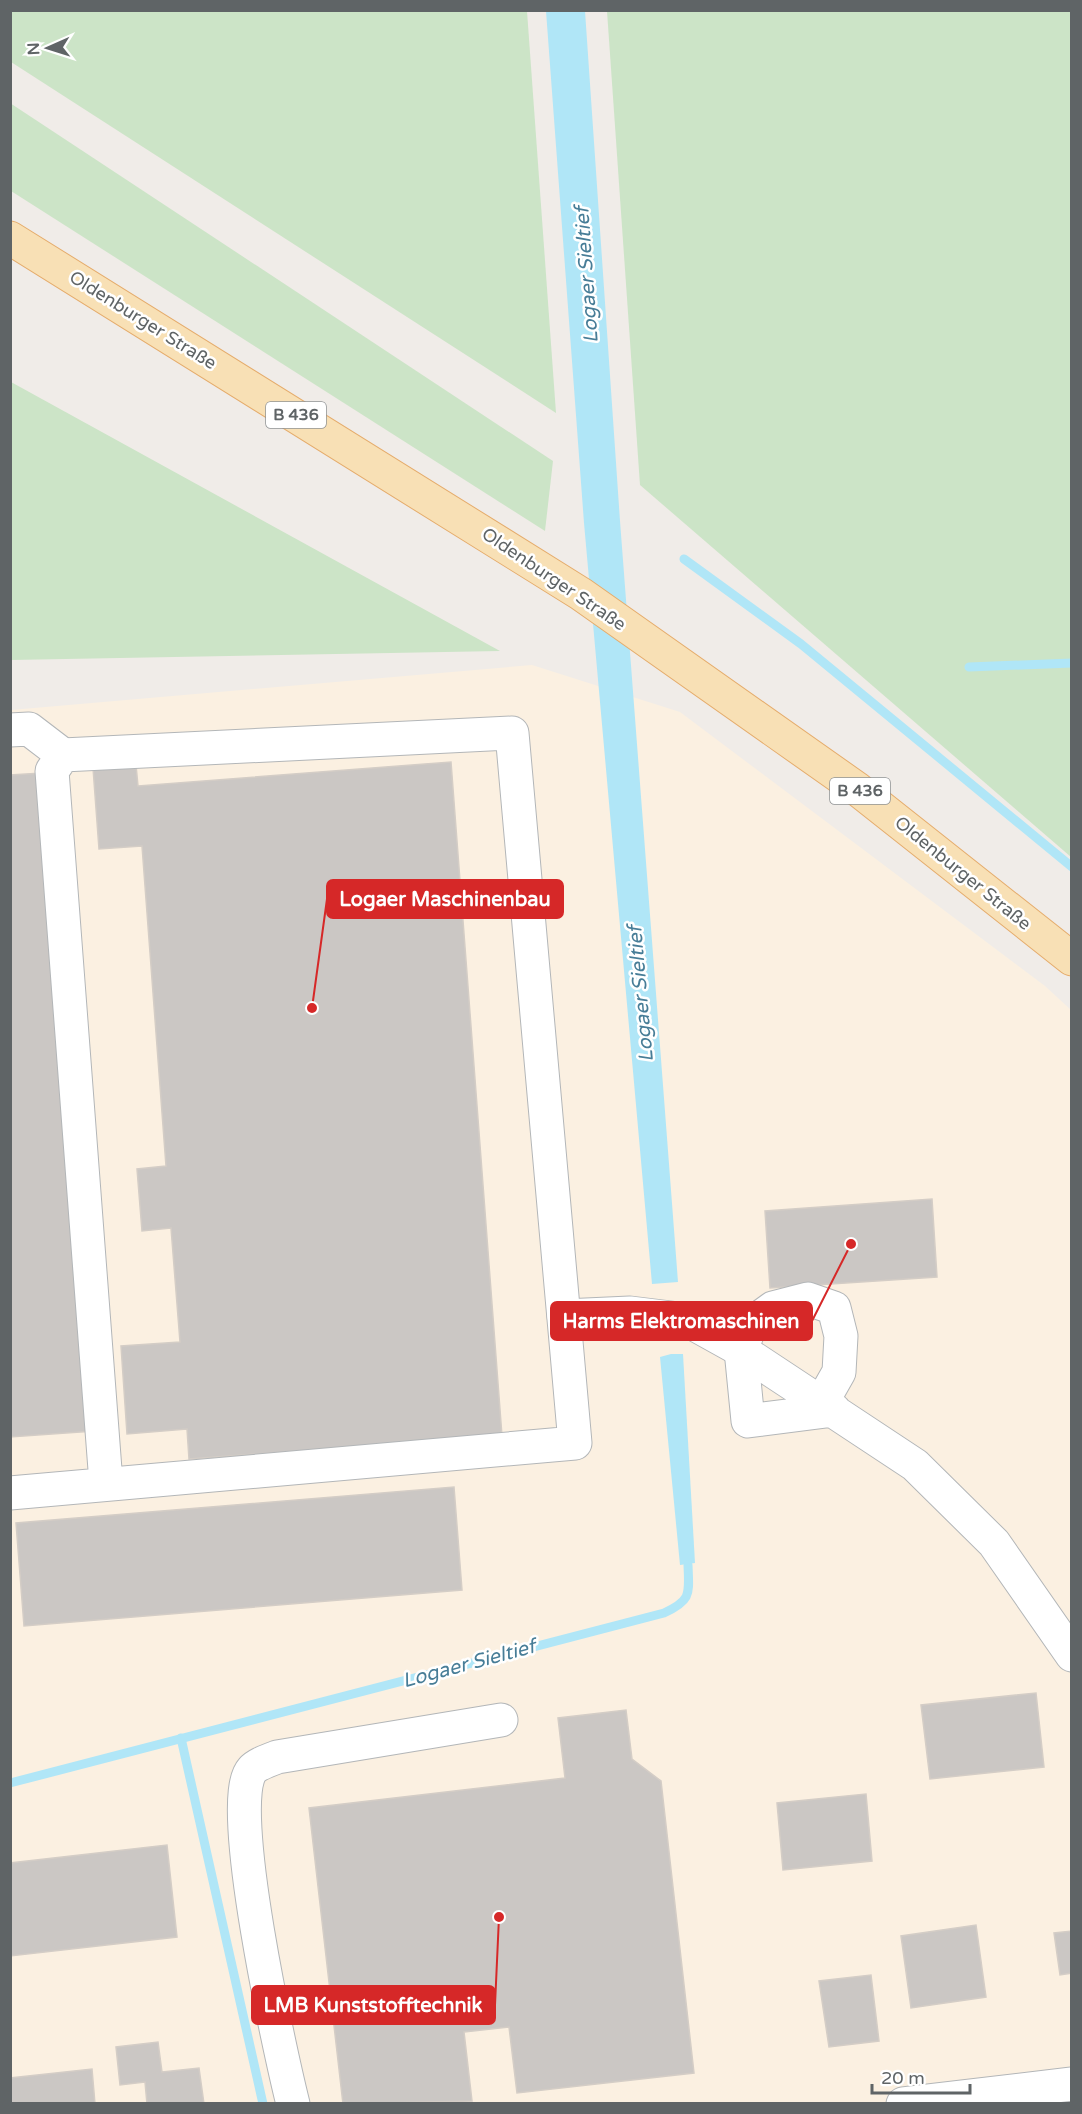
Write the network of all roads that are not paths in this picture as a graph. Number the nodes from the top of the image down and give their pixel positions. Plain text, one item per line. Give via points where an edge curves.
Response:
1 (10, 238) edge
2 (10, 730) edge
3 (63, 755) junction
4 (1071, 959) edge
5 (564, 1316) junction
6 (741, 1350) junction
7 (828, 1406) junction
8 (106, 1483) junction
9 (10, 1493) edge
10 (1071, 1655) edge
11 (501, 1720) dead end
12 (1071, 2084) edge
13 (293, 2103) edge
14 (913, 2103) edge

1 - 4 main road, Oldenburger Straße / B 436 via 581,594 856,788
2 - 3 street via 29,729
3 - 5 street via 512,733
3 - 8 street via 52,771
5 - 6 street via 630,1312 687,1320
5 - 8 street via 575,1443
6 - 7 street
6 - 7 street via 748,1421
6 - 7 street via 751,1324 773,1308 808,1299 834,1308 841,1336 839,1372
7 - 10 street via 915,1465 994,1543
8 - 9 street
11 - 13 street via 277,1757 252,1769 245,1813 251,1896 277,2042
12 - 14 street

